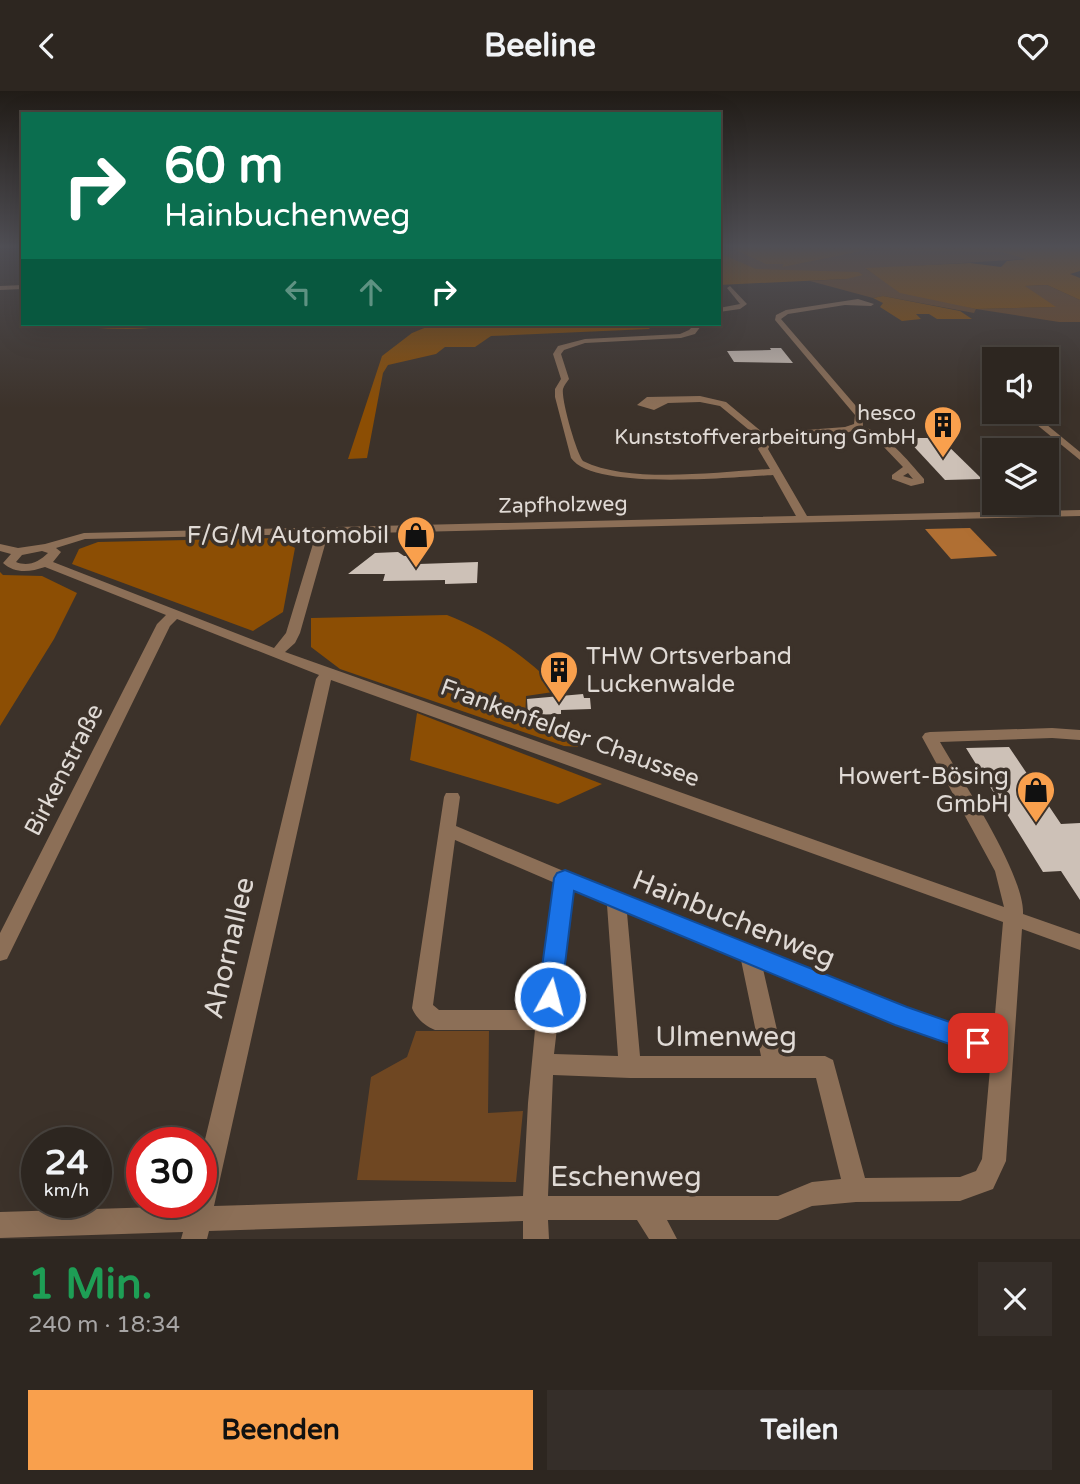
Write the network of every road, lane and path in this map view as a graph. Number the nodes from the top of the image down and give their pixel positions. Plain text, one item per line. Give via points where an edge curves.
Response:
1 (741, 301) edge
2 (845, 303) dead end
3 (721, 310) edge
4 (697, 326) edge
5 (666, 400) dead end
6 (1040, 424) edge
7 (856, 427) junction
8 (757, 432) junction
9 (780, 435) junction
10 (766, 443) junction
11 (1080, 457) edge
12 (909, 467) junction
13 (776, 472) junction
14 (1080, 513) edge
15 (803, 519) junction
16 (323, 531) junction
17 (0, 547) edge
18 (48, 547) junction
19 (18, 552) junction
20 (46, 563) junction
21 (176, 613) junction
22 (276, 653) junction
23 (329, 674) junction
24 (1080, 735) edge
25 (452, 797) dead end
26 (448, 830) junction
27 (565, 878) junction
28 (615, 901) junction
29 (1014, 920) junction
30 (1080, 942) edge
31 (0, 953) edge
32 (749, 953) junction
33 (547, 1020) junction
34 (1003, 1051) junction
35 (543, 1064) junction
36 (774, 1066) junction
37 (630, 1067) junction
38 (856, 1190) junction
39 (534, 1208) junction
40 (644, 1209) junction
41 (0, 1225) edge
42 (197, 1228) edge
43 (536, 1239) edge
44 (664, 1239) edge

1 - 3 street via 743,306
2 - 7 street via 786,312 777,319 859,415
4 - 13 street via 681,336 585,341 561,348 557,354 565,379 559,397 574,458 588,468 615,475
5 - 8 street via 723,404
6 - 11 street
7 - 9 street
7 - 12 street via 889,444
8 - 9 street
8 - 10 street via 754,439
9 - 10 street via 782,440
10 - 13 street via 763,449
12 - 12 street via 895,477 920,481
13 - 15 street
14 - 15 street, Zapfholzweg
15 - 16 street, Zapfholzweg
16 - 18 street, Zapfholzweg via 84,536
16 - 22 street via 290,641
17 - 19 street
18 - 19 street, Zapfholzweg
18 - 20 street via 55,552
19 - 20 street via 9,559 11,566
20 - 21 street, Frankenfelder Chaussee
21 - 22 street, Frankenfelder Chaussee
21 - 31 street, Birkenstraße via 164,624
22 - 23 street, Frankenfelder Chaussee
23 - 29 street, Frankenfelder Chaussee
23 - 42 street, Ahornallee via 323,678
24 - 29 street, Eschenweg via 930,737 1004,871
25 - 26 street
26 - 27 street, Hainbuchenweg
26 - 33 street via 422,1008 435,1020
27 - 28 street, Hainbuchenweg
27 - 33 street
28 - 32 street, Hainbuchenweg
28 - 37 street
29 - 30 street, Frankenfelder Chaussee
29 - 34 street, Eschenweg
32 - 34 street, Hainbuchenweg via 903,1017
32 - 36 street
33 - 35 street
34 - 38 street, Eschenweg via 994,1161 984,1180 960,1189
35 - 37 street, Ulmenweg
35 - 39 street
36 - 37 street, Ulmenweg
36 - 38 street, Ulmenweg via 825,1067
38 - 40 street, Eschenweg via 812,1194 778,1208
39 - 40 street, Eschenweg
39 - 42 street, Eschenweg
39 - 43 street
40 - 44 street
41 - 42 street, Eschenweg

